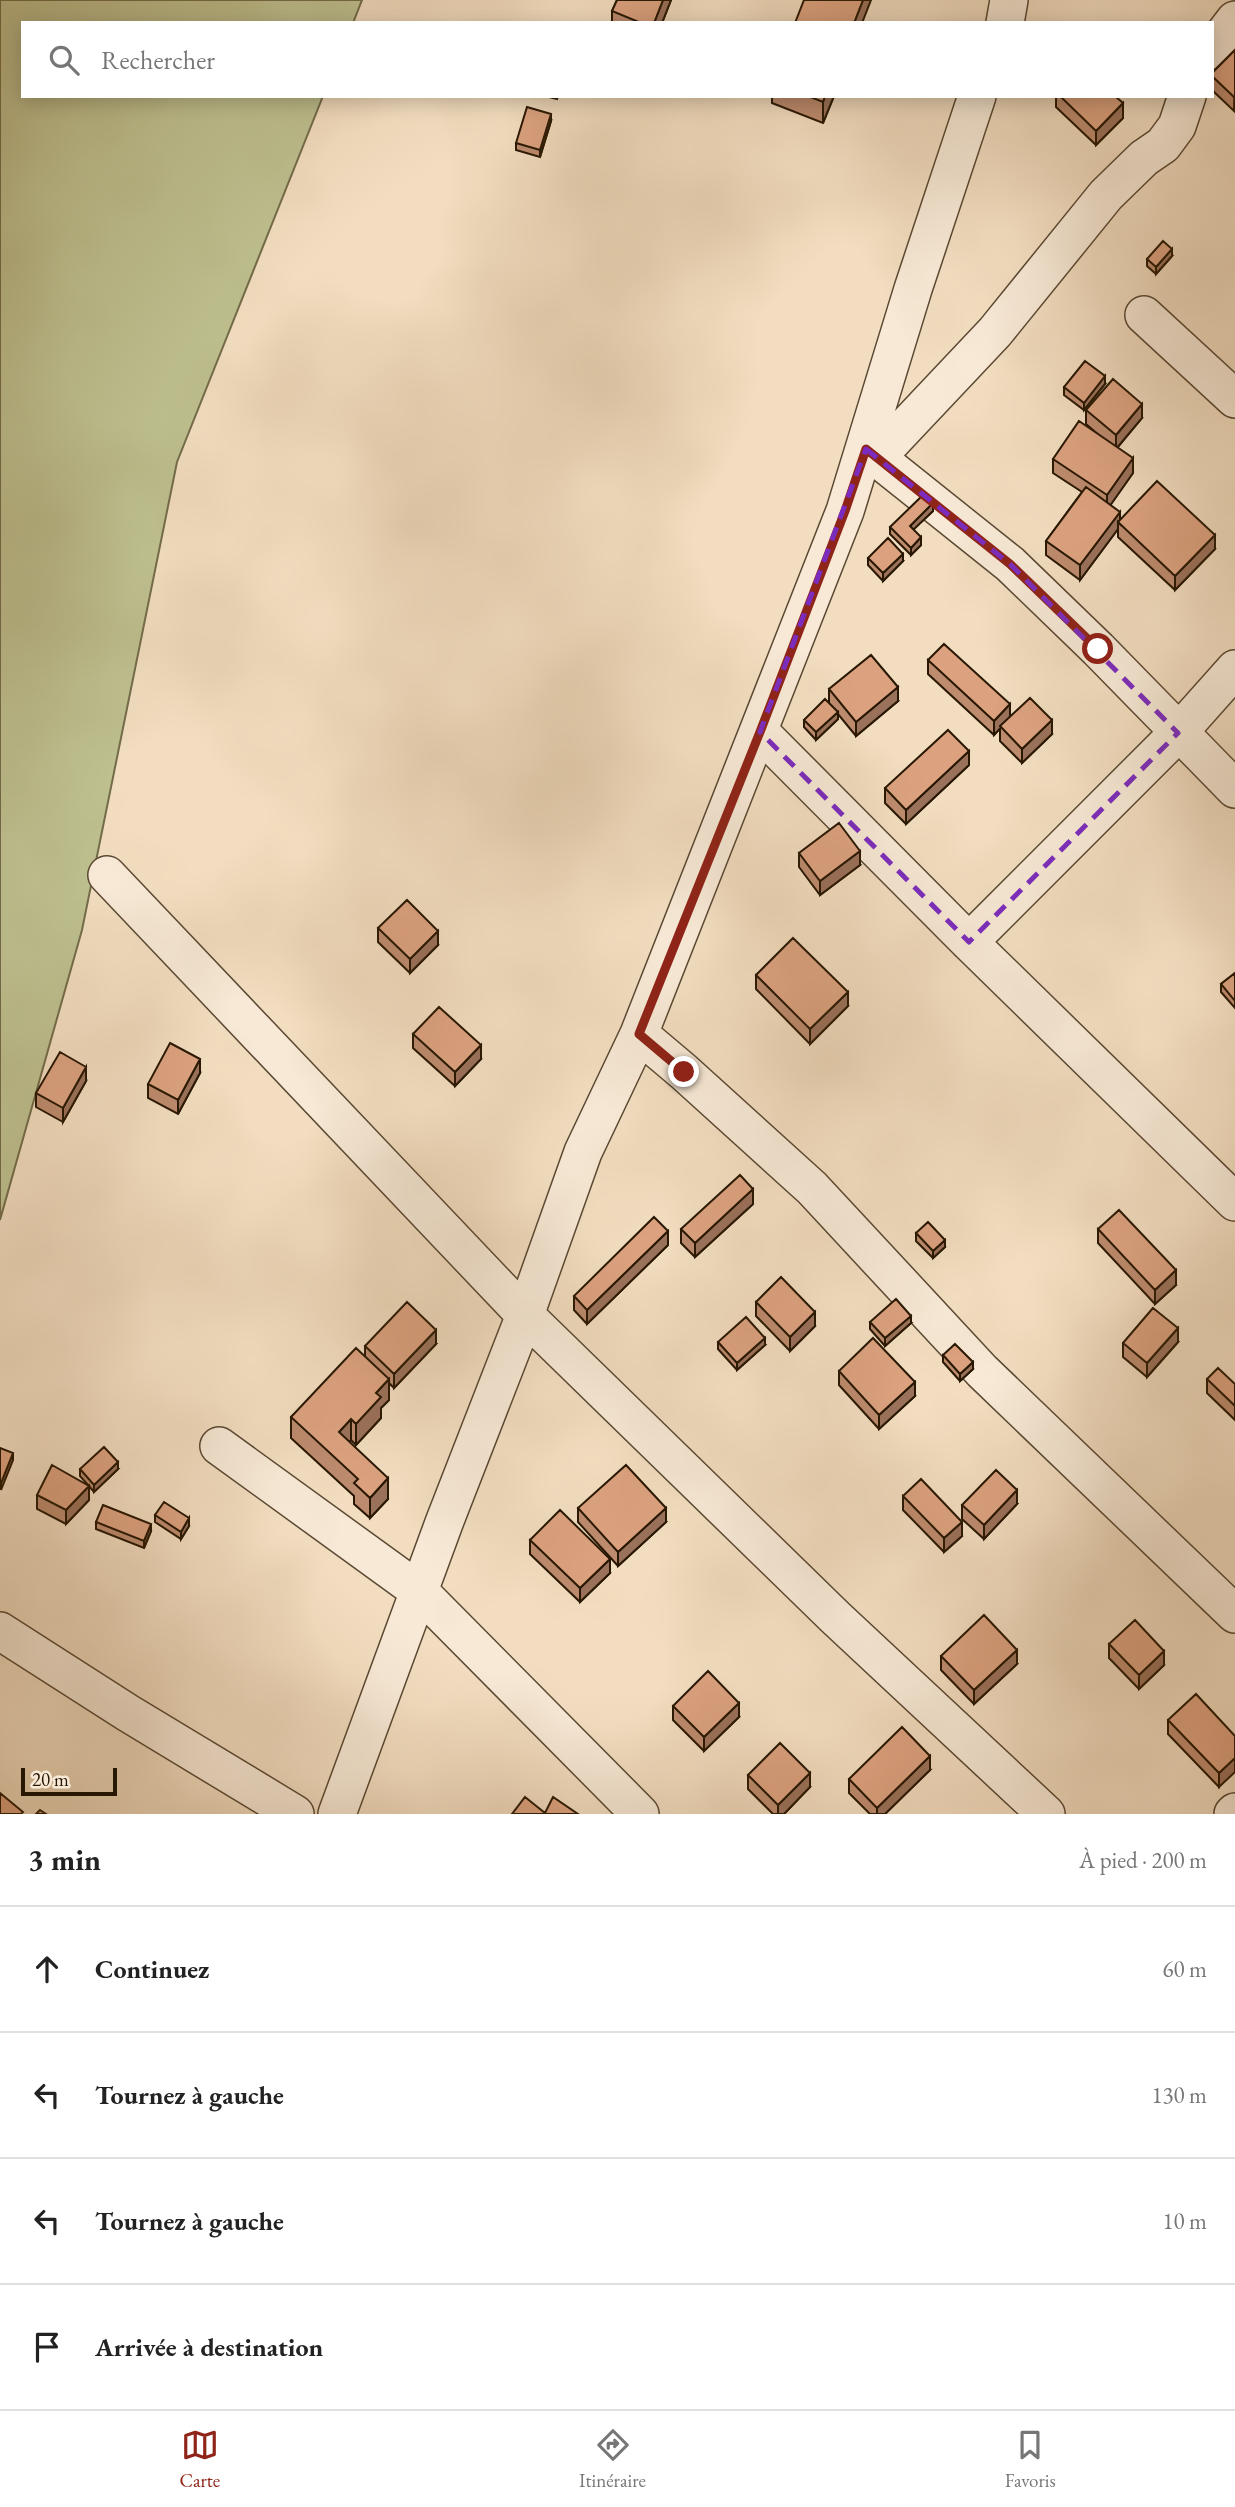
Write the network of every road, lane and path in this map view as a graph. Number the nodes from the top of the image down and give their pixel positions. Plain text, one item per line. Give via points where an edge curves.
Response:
1 (1009, 0) edge
2 (1235, 20) edge
3 (1004, 21) edge
4 (1214, 47) edge
5 (976, 98) edge
6 (1186, 98) edge
7 (1144, 315) dead end
8 (1235, 399) edge
9 (872, 452) junction
10 (1235, 669) edge
11 (760, 732) junction
12 (1178, 733) junction
13 (1235, 789) edge
14 (107, 875) dead end
15 (969, 942) junction
16 (639, 1034) junction
17 (1235, 1202) edge
18 (525, 1315) junction
19 (219, 1446) dead end
20 (419, 1591) junction
21 (1235, 1614) edge
22 (0, 1631) edge
23 (295, 1814) edge
24 (337, 1814) edge
25 (640, 1814) edge
26 (1046, 1814) edge

1 - 3 street
2 - 4 street
5 - 9 street via 913,289
6 - 9 street via 1177,125 1163,145 1106,195 995,332
7 - 8 street
9 - 11 street
9 - 12 street via 1010,564
10 - 12 street
11 - 15 street
11 - 16 street
12 - 13 street
12 - 15 street
14 - 18 street
15 - 17 street
16 - 18 street via 583,1152
16 - 21 street via 812,1188 982,1371
18 - 20 street
18 - 26 street via 836,1618
19 - 20 street
20 - 24 street
20 - 25 street
22 - 23 street

